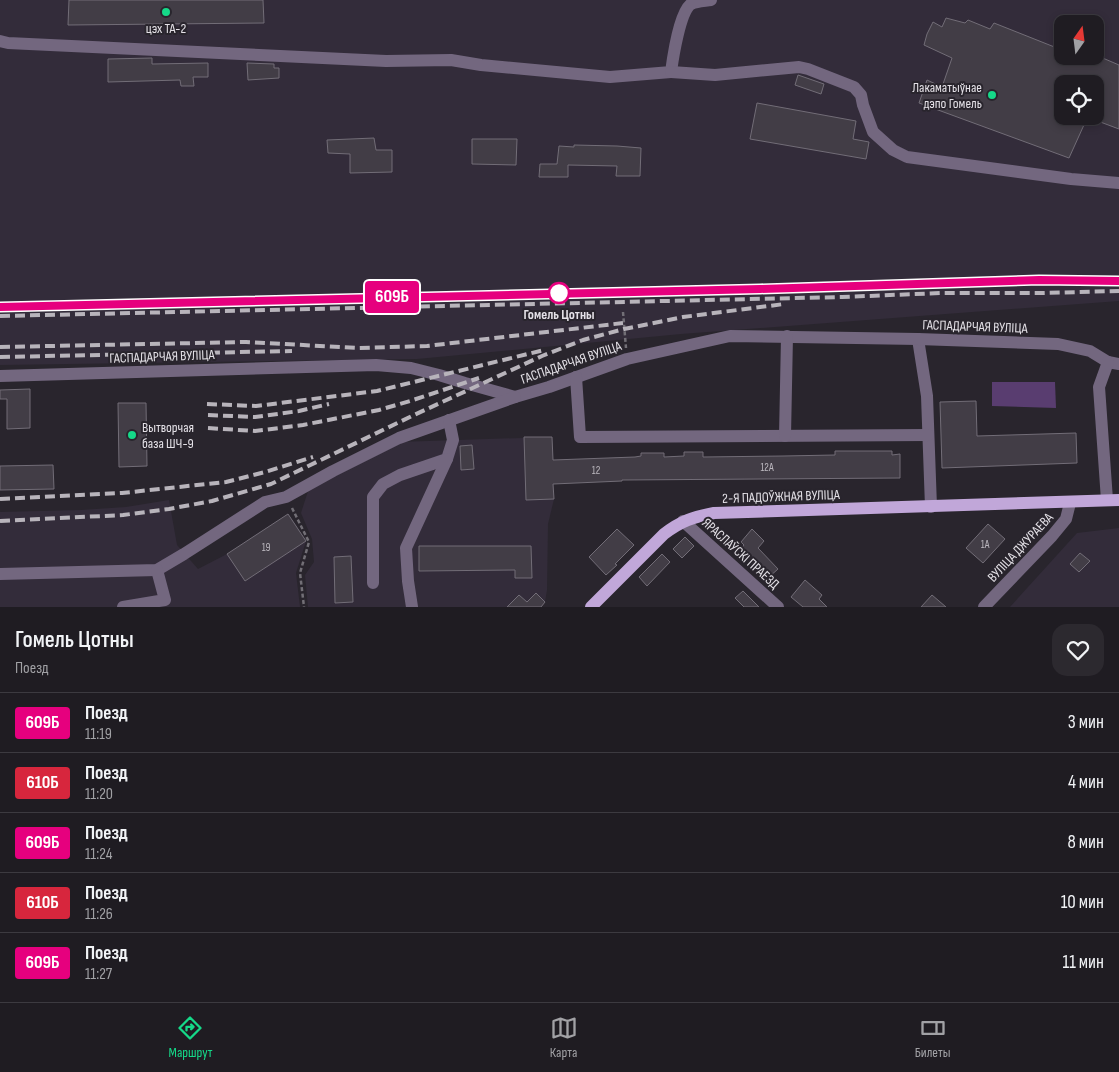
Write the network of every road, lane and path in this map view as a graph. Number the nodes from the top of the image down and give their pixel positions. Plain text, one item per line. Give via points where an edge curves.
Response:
1 (711, 0) edge
2 (0, 41) edge
3 (671, 72) junction
4 (1119, 183) edge
5 (623, 312) dead end
6 (787, 336) junction
7 (918, 339) junction
8 (627, 359) junction
9 (1113, 363) edge
10 (0, 376) edge
11 (576, 377) junction
12 (515, 397) junction
13 (449, 420) junction
14 (928, 435) junction
15 (785, 436) junction
16 (447, 459) junction
17 (286, 498) junction
18 (1113, 500) edge
19 (1070, 502) junction
20 (931, 507) junction
21 (683, 521) junction
22 (157, 570) junction
23 (0, 574) edge
24 (373, 583) dead end
25 (123, 607) edge
26 (304, 607) edge
27 (412, 607) edge
28 (591, 607) edge
29 (778, 607) edge
30 (984, 607) edge

1 - 3 street via 692,3 684,11
2 - 3 street via 386,61 451,60 610,77
3 - 4 street via 715,75 808,69 854,87 861,94 873,132 893,150 907,157
5 - 8 path
6 - 7 street, ГАСПАДАРЧАЯ ВУЛІЦА
6 - 8 street, ГАСПАДАРЧАЯ ВУЛІЦА via 730,336
6 - 15 street
7 - 9 street, ГАСПАДАРЧАЯ ВУЛІЦА via 1058,344 1090,351
7 - 14 street via 927,396
8 - 11 street, ГАСПАДАРЧАЯ ВУЛІЦА
9 - 18 street via 1099,387
10 - 12 street, ГАСПАДАРЧАЯ ВУЛІЦА via 376,365 411,368
11 - 12 street, ГАСПАДАРЧАЯ ВУЛІЦА
11 - 15 street via 580,437
12 - 13 street
13 - 16 street via 453,440
13 - 17 street via 398,438
14 - 15 street
14 - 20 street
16 - 24 street via 400,475 383,484 373,497
16 - 27 street via 406,548
17 - 22 street via 265,502
17 - 26 path via 309,542 300,573
18 - 19 main road, 2-Я ПАДОЎЖНАЯ ВУЛІЦА
19 - 20 main road, 2-Я ПАДОЎЖНАЯ ВУЛІЦА
19 - 30 street, ВУЛІЦА ДЖУРАЕВА via 1066,520
20 - 21 main road, 2-Я ПАДОЎЖНАЯ ВУЛІЦА via 714,513
21 - 28 main road, 2-Я ПАДОЎЖНАЯ ВУЛІЦА via 664,534
21 - 29 street, ЯРАСЛАЎСКІ ПРАЕЗД
22 - 23 street
22 - 25 street via 165,600

